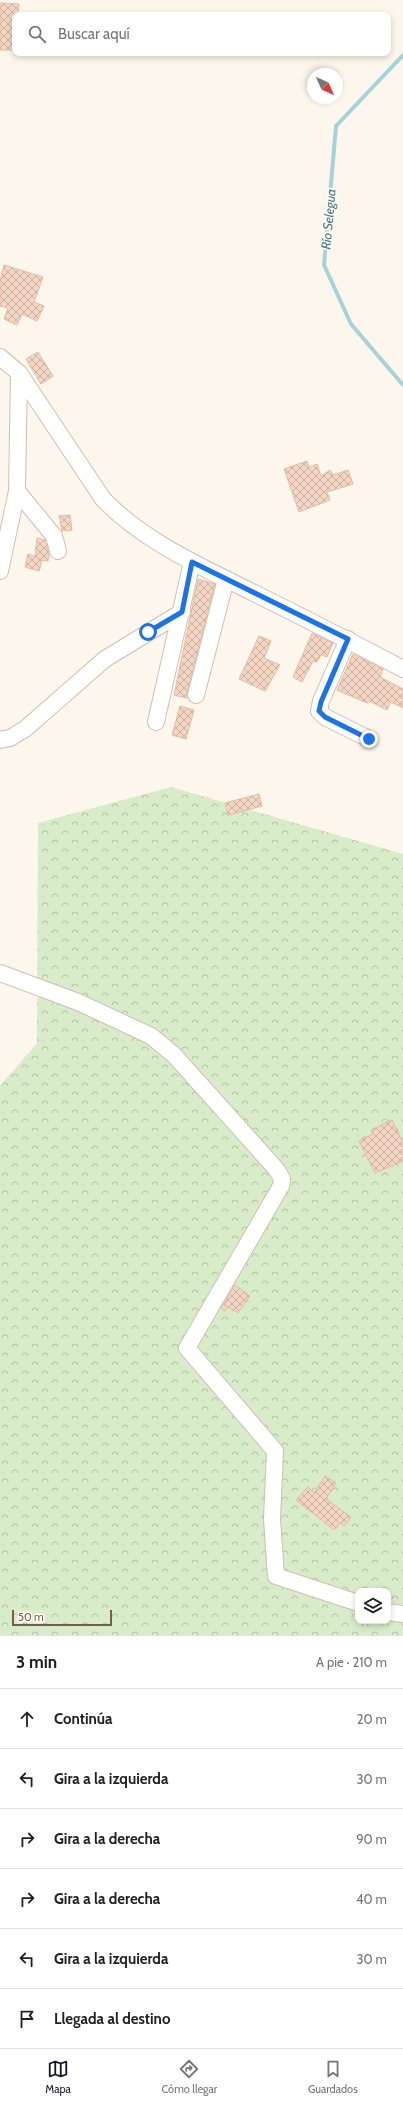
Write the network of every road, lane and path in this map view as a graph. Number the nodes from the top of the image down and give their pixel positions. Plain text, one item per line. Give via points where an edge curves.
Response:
1 (0, 357) edge
2 (19, 373) junction
3 (17, 491) junction
4 (58, 551) dead end
5 (192, 562) junction
6 (0, 571) edge
7 (226, 579) junction
8 (182, 612) junction
9 (348, 639) junction
10 (403, 670) edge
11 (196, 695) dead end
12 (156, 722) dead end
13 (369, 739) dead end
14 (0, 740) edge
15 (0, 973) edge
16 (355, 1602) edge
17 (391, 1612) edge
18 (403, 1614) edge

1 - 2 street
2 - 3 street
2 - 5 street via 102,499 134,527
3 - 4 street via 54,536
3 - 6 street
5 - 7 street
5 - 8 street
7 - 9 street
7 - 11 street
8 - 12 street
8 - 14 street via 105,659 25,729 10,738
9 - 10 street
9 - 13 street via 319,711 325,717
15 - 16 street via 78,1002 151,1036 174,1055 277,1170 282,1179 281,1186 186,1348 275,1451 272,1519 276,1576
17 - 18 street

